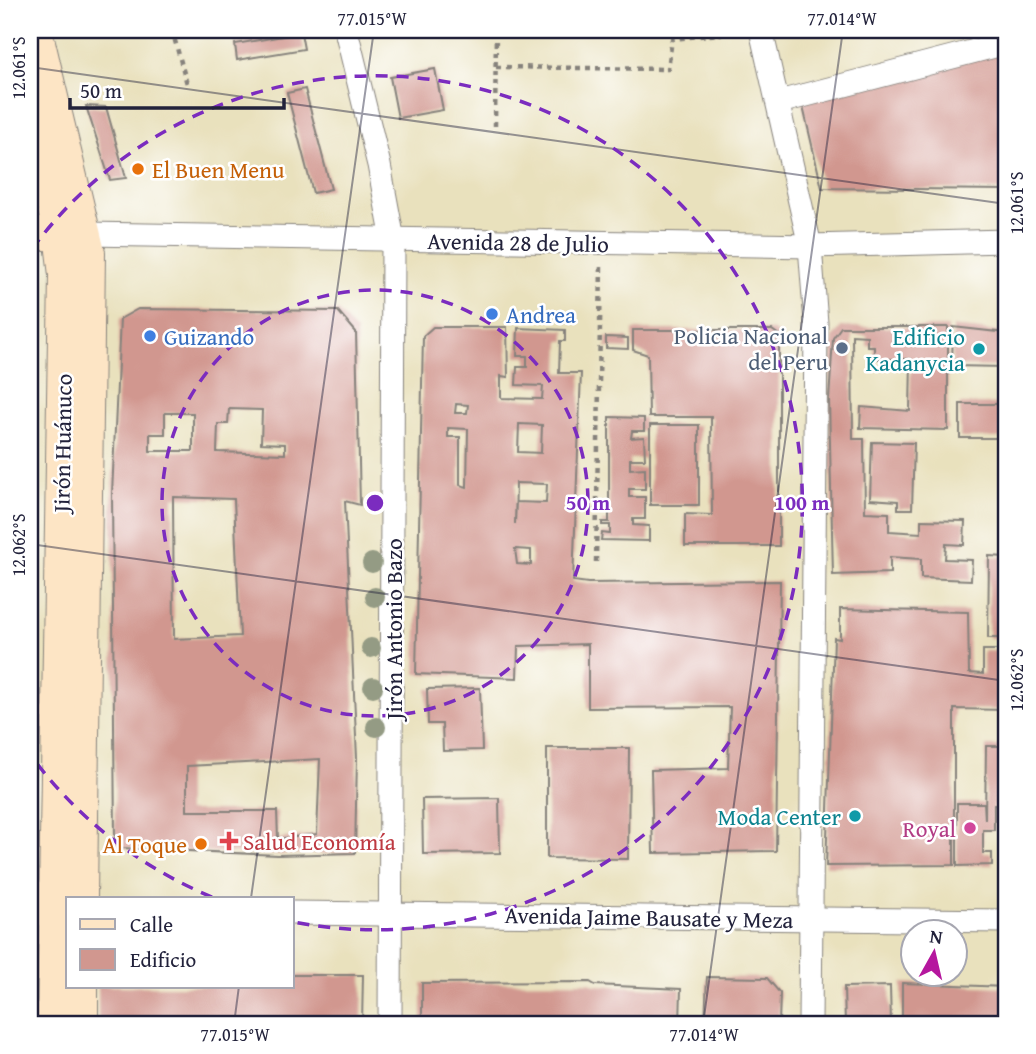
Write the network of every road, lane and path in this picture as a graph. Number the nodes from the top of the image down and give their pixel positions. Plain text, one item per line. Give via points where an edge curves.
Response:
1 (36, 30) edge
2 (172, 30) edge
3 (346, 30) edge
4 (496, 30) edge
5 (761, 30) edge
6 (1006, 43) edge
7 (496, 67) junction
8 (187, 84) dead end
9 (779, 102) junction
10 (30, 117) edge
11 (495, 126) dead end
12 (59, 234) edge
13 (393, 240) junction
14 (1006, 241) edge
15 (601, 243) junction
16 (810, 246) junction
17 (596, 562) dead end
18 (1006, 743) edge
19 (58, 908) edge
20 (294, 913) edge
21 (391, 914) junction
22 (811, 919) junction
23 (1004, 921) edge
24 (82, 988) edge
25 (53, 1024) edge
26 (82, 1024) edge
27 (390, 1024) edge
28 (810, 1024) edge

1 - 12 street, Jirón Huánuco
2 - 8 path
3 - 13 street, Jirón Antonio Bazo
4 - 7 path
5 - 7 path via 672,39 668,69
5 - 9 street
6 - 9 street
7 - 11 path
9 - 16 street
10 - 12 street, Jirón Huánuco
12 - 13 street, Avenida 28 de Julio
12 - 19 street, Jirón Huánuco
13 - 15 street, Avenida 28 de Julio
13 - 21 street, Jirón Antonio Bazo
14 - 16 street, Avenida 28 de Julio
15 - 16 street, Avenida 28 de Julio
15 - 17 path
16 - 22 street via 816,323
18 - 23 path
19 - 25 street, Jirón Huánuco
20 - 21 street, Avenida Jaime Bausate y Meza
21 - 22 street, Avenida Jaime Bausate y Meza
21 - 27 street, Jirón Antonio Bazo
22 - 23 street, Avenida Jaime Bausate y Meza
22 - 28 street
24 - 26 street

